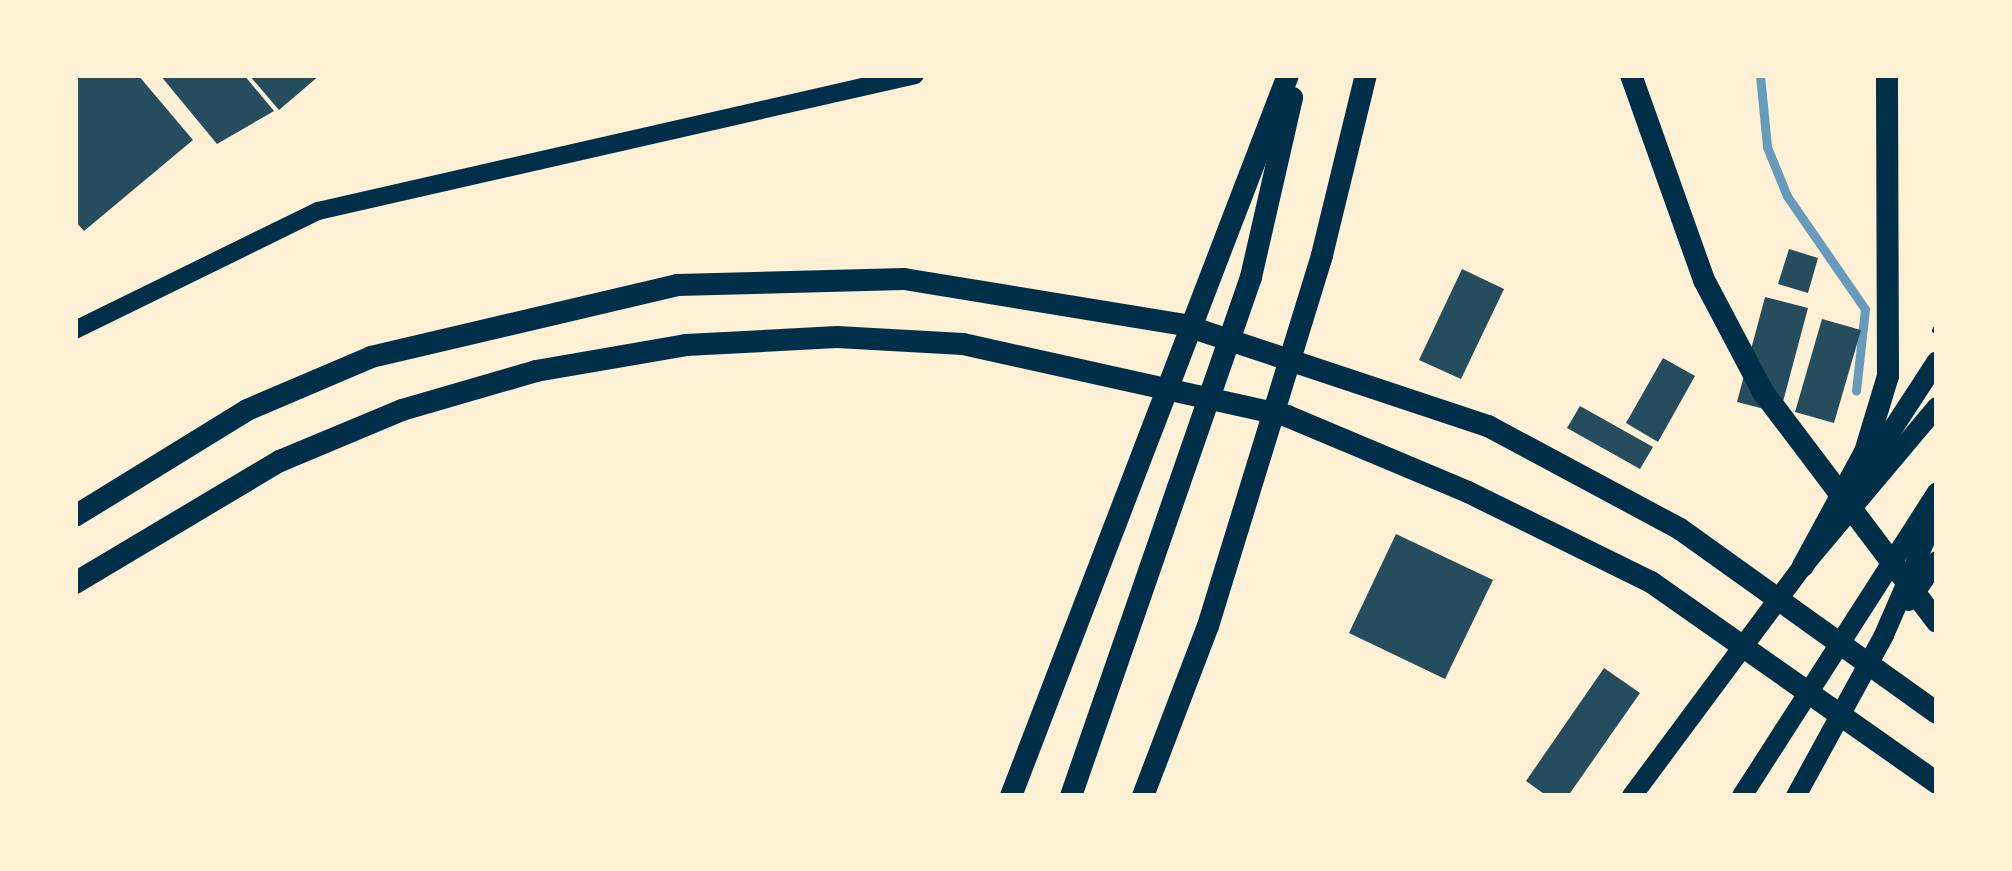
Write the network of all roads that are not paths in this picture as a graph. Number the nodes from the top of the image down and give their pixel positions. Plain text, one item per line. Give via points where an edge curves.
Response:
1 (914, 75) edge
2 (1288, 75) edge
3 (1297, 75) edge
4 (1366, 75) edge
5 (1631, 75) edge
6 (1888, 75) edge
7 (75, 330) edge
8 (1937, 361) edge
9 (1937, 407) edge
10 (1937, 492) edge
11 (1937, 513) edge
12 (75, 516) edge
13 (1937, 561) edge
14 (1804, 566) junction
15 (75, 583) edge
16 (1937, 622) edge
17 (1884, 635) junction
18 (1937, 713) edge
19 (1937, 783) edge
20 (1011, 796) edge
21 (1070, 796) edge
22 (1144, 796) edge
23 (1632, 796) edge
24 (1742, 796) edge
25 (1796, 796) edge

1 - 7 main road via 318,211
2 - 20 highway
3 - 21 highway via 1251,277
4 - 22 highway via 1219,588
5 - 16 highway via 1704,280 1763,392
6 - 14 highway via 1888,376 1865,452
8 - 14 main road
9 - 14 main road
10 - 24 main road
11 - 17 main road
12 - 18 highway via 246,410 354,364 677,284 904,279 1099,306 1395,392 1552,456 1794,605
13 - 17 main road
14 - 23 main road
15 - 19 highway via 280,461 402,410 536,371 686,345 838,336 1079,364 1287,416 1468,492 1650,582
17 - 25 main road

